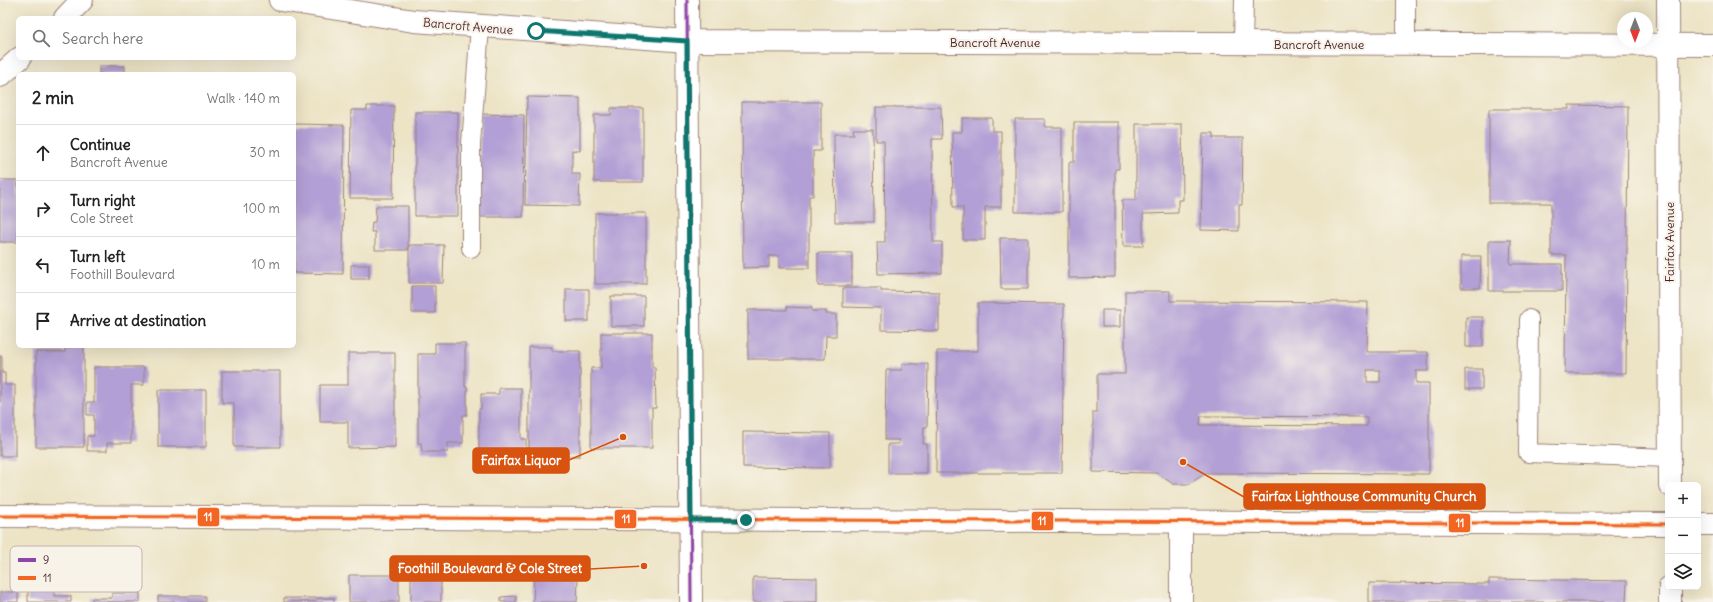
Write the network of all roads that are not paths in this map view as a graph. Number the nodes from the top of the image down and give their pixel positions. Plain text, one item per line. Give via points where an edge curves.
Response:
1 (82, 0) edge
2 (280, 0) edge
3 (687, 0) edge
4 (1244, 0) edge
5 (1406, 0) edge
6 (1668, 0) edge
7 (67, 16) edge
8 (480, 27) junction
9 (687, 41) junction
10 (1243, 43) junction
11 (1406, 44) junction
12 (1668, 45) junction
13 (1713, 46) edge
14 (18, 60) edge
15 (0, 76) edge
16 (471, 248) dead end
17 (1529, 320) dead end
18 (1670, 458) junction
19 (1670, 482) edge
20 (0, 516) edge
21 (691, 520) junction
22 (1181, 522) junction
23 (1665, 524) edge
24 (1701, 524) edge
25 (1713, 524) edge
26 (1670, 590) edge
27 (691, 602) edge
28 (1181, 602) edge
29 (1670, 602) edge

1 - 7 street
2 - 8 street, Bancroft Avenue via 414,21
3 - 9 street
4 - 10 lane
5 - 11 lane
6 - 12 street, Fairfax Avenue
8 - 9 street, Bancroft Avenue
8 - 16 lane via 471,144
9 - 10 street, Bancroft Avenue
9 - 21 street
10 - 11 street, Bancroft Avenue
11 - 12 street, Bancroft Avenue
12 - 13 street, Bancroft Avenue
12 - 18 street, Fairfax Avenue
14 - 15 street
17 - 18 lane via 1528,453
18 - 19 street, Fairfax Avenue
20 - 21 street
21 - 22 street
21 - 27 street
22 - 23 street
22 - 28 street
24 - 25 street
26 - 29 street

